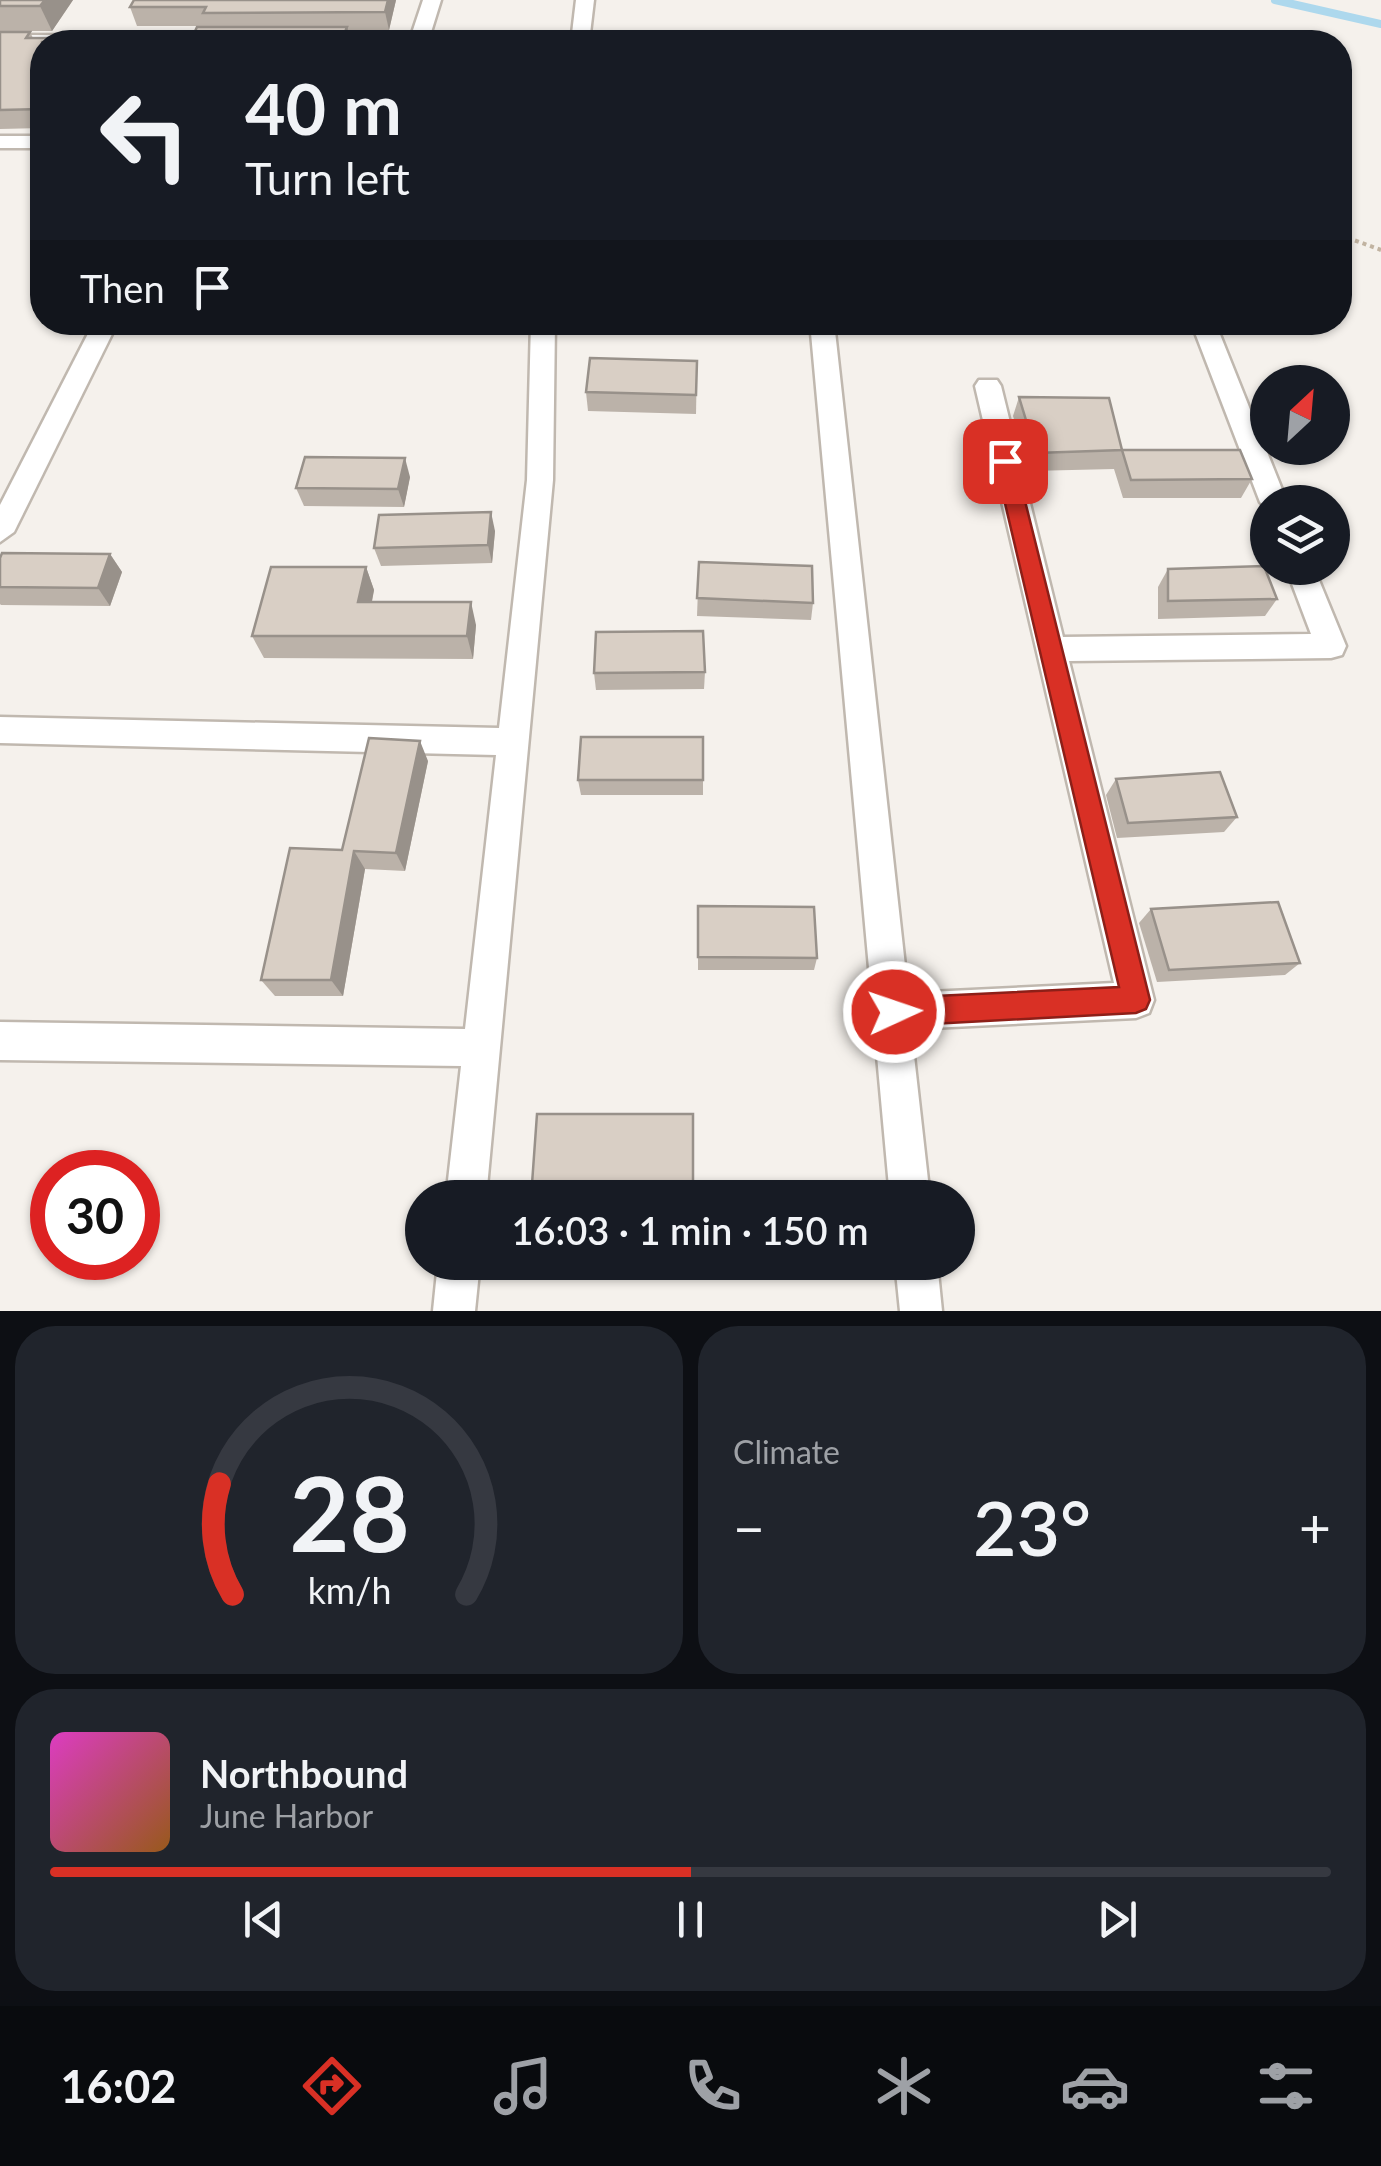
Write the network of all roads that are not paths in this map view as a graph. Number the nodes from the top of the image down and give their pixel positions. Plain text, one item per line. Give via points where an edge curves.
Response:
1 (432, 0) edge
2 (585, 0) edge
3 (423, 30) edge
4 (581, 30) edge
5 (0, 41) edge
6 (30, 41) edge
7 (0, 142) edge
8 (30, 142) edge
9 (99, 335) edge
10 (544, 335) edge
11 (823, 335) edge
12 (1208, 335) edge
13 (988, 386) dead end
14 (1267, 485) edge
15 (0, 532) edge
16 (1307, 585) edge
17 (1048, 648) junction
18 (0, 730) edge
19 (513, 742) junction
20 (894, 1012) junction
21 (0, 1041) edge
22 (481, 1048) junction
23 (468, 1180) edge
24 (908, 1180) edge
25 (457, 1280) edge
26 (918, 1280) edge
27 (454, 1311) edge
28 (921, 1311) edge

1 - 3 street
2 - 4 street
5 - 6 street
7 - 8 street
9 - 15 street
10 - 19 street via 540,480
11 - 20 street
12 - 14 street
13 - 17 street
16 - 17 street via 1331,646
17 - 20 street via 1136,1000
18 - 19 street
19 - 22 street
20 - 24 street
21 - 22 street
22 - 23 street
25 - 27 street
26 - 28 street

